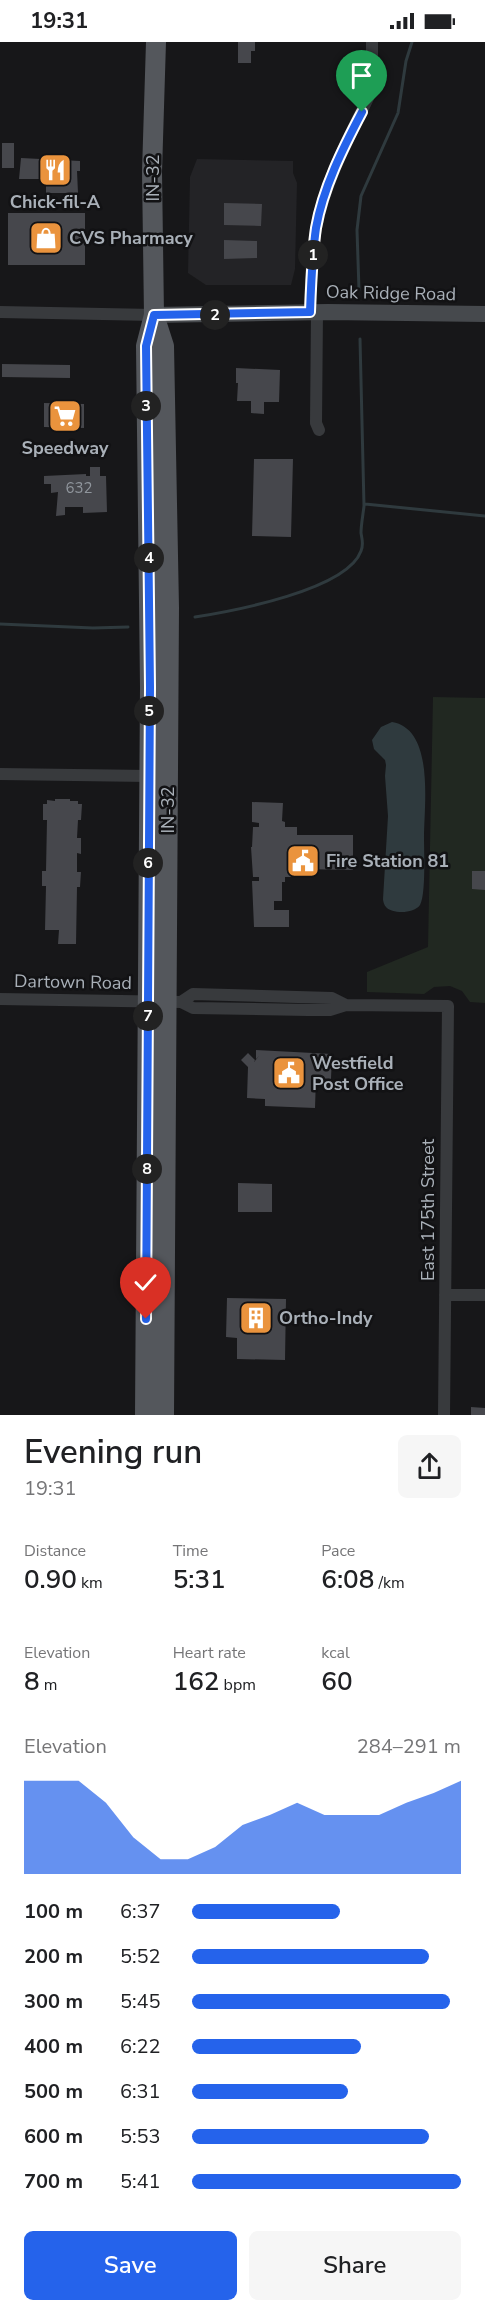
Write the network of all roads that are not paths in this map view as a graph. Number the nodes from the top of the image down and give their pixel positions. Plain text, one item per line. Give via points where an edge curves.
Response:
1 (156, 42) edge
2 (372, 42) edge
3 (0, 312) edge
4 (314, 312) junction
5 (485, 314) edge
6 (154, 315) junction
7 (319, 430) dead end
8 (0, 774) edge
9 (149, 776) junction
10 (0, 999) edge
11 (165, 1002) junction
12 (448, 1006) joint
13 (445, 1295) junction
14 (485, 1295) edge
15 (145, 1415) edge
16 (164, 1415) edge
17 (444, 1415) edge

1 - 6 main road, IN-32 via 152,172
2 - 4 street via 368,98 332,177 317,226 312,263
3 - 6 street
4 - 5 street, Oak Ridge Road
4 - 6 street, Oak Ridge Road
4 - 7 street
6 - 9 main road, IN-32 via 146,346
6 - 11 main road, IN-32 via 164,346 168,534
8 - 9 street
9 - 11 main road, IN-32
10 - 11 street, Dartown Road
11 - 12 street, Dartown Road via 193,1008 330,1010 346,1005
11 - 15 main road, IN-32
11 - 16 main road, IN-32
12 - 13 street, East 175th Street
13 - 14 street
13 - 17 street, East 175th Street

